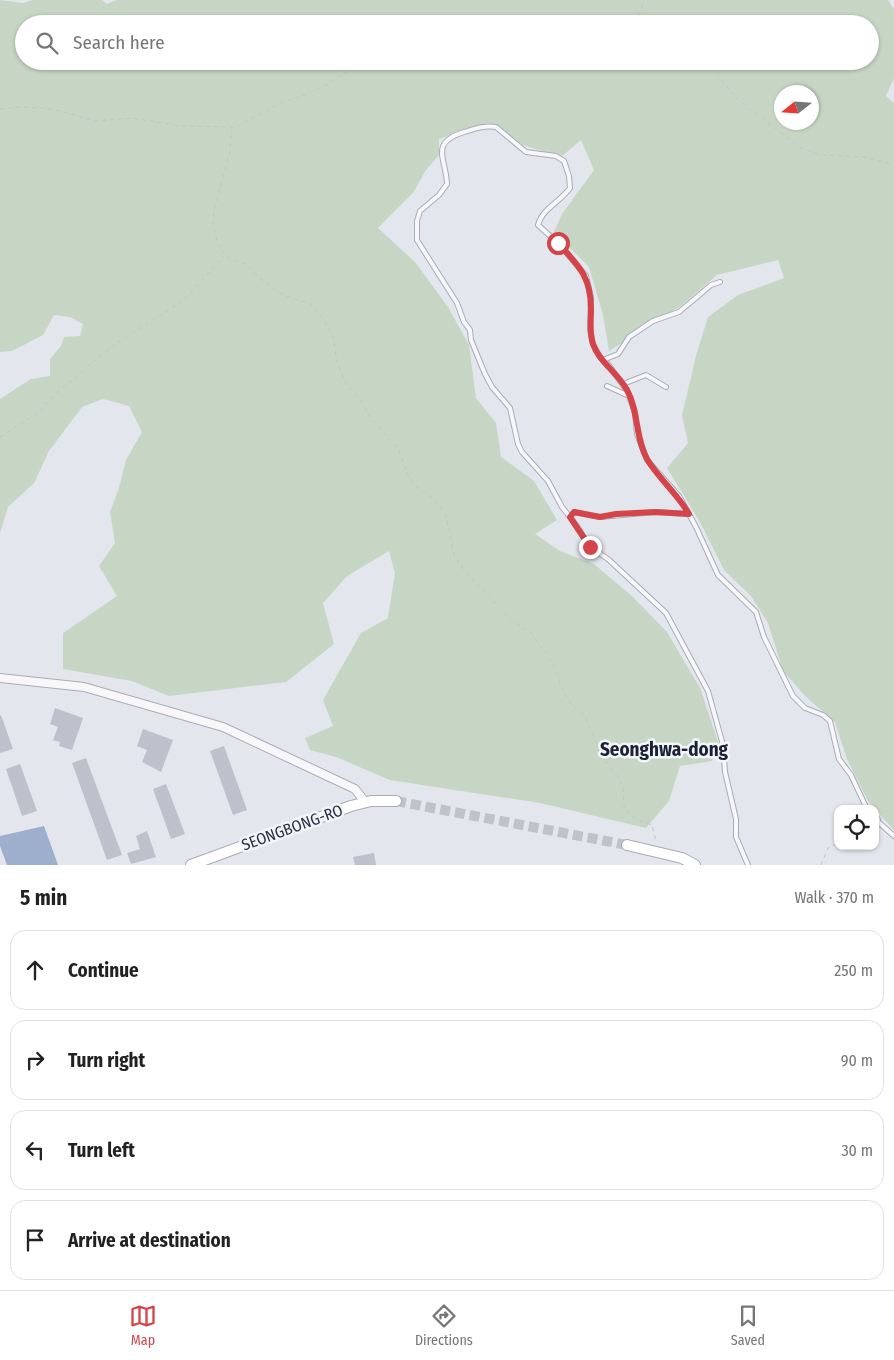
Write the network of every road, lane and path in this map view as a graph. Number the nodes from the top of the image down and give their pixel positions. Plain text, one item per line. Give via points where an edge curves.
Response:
1 (644, 0) edge
2 (640, 15) edge
3 (350, 70) edge
4 (713, 70) edge
5 (0, 109) edge
6 (232, 127) junction
7 (894, 165) edge
8 (225, 256) junction
9 (720, 282) dead end
10 (603, 360) junction
11 (623, 384) junction
12 (608, 386) dead end
13 (666, 387) dead end
14 (629, 396) junction
15 (0, 437) edge
16 (689, 514) junction
17 (570, 517) junction
18 (0, 678) edge
19 (396, 801) tunnel mouth
20 (365, 802) junction
21 (865, 805) edge
22 (879, 823) edge
23 (894, 836) edge
24 (627, 845) tunnel mouth
25 (834, 845) edge
26 (662, 853) junction
27 (190, 865) edge
28 (695, 865) edge
29 (748, 865) edge
30 (821, 865) edge

1 - 2 path
3 - 6 path via 305,95
4 - 7 path via 736,98 801,148 822,155 865,157
5 - 6 path via 41,108 95,121 131,118 182,126
6 - 8 path via 230,151 213,225
8 - 15 path via 184,300 116,344 54,395 39,412
8 - 26 path via 245,264 285,296 311,304 325,321 334,337 337,362 346,383 360,399 370,419 398,448 408,475 418,488 434,499 446,516 454,556 466,573 512,620 530,632 553,663 571,704 586,718 601,755 620,779 624,807 635,819 652,825
9 - 10 lane via 711,285 679,312 664,315 629,337 618,354
10 - 11 lane
10 - 17 lane via 593,344 590,330 591,297 586,276 538,225 542,213 555,205 570,188 564,161 556,156 526,152 496,127 479,128 449,137 442,153 447,184 420,211 417,240 458,303 470,330 470,340 492,387 510,408 518,444 548,481
11 - 13 lane via 646,375
11 - 14 lane
12 - 14 lane
14 - 16 lane via 637,434 647,460 679,496
16 - 17 lane via 655,512 600,517 574,512
16 - 21 lane via 718,575 756,612 793,696 805,708 823,715 830,722 839,759 851,775
17 - 29 lane via 590,547 608,559 666,613 708,691 723,745 725,772 736,819 736,837
18 - 20 street via 94,689 223,727 355,789
19 - 20 street, SEONGBONG-RO
20 - 27 street, SEONGBONG-RO
22 - 23 lane
24 - 26 street
25 - 30 path via 828,848
26 - 28 street

